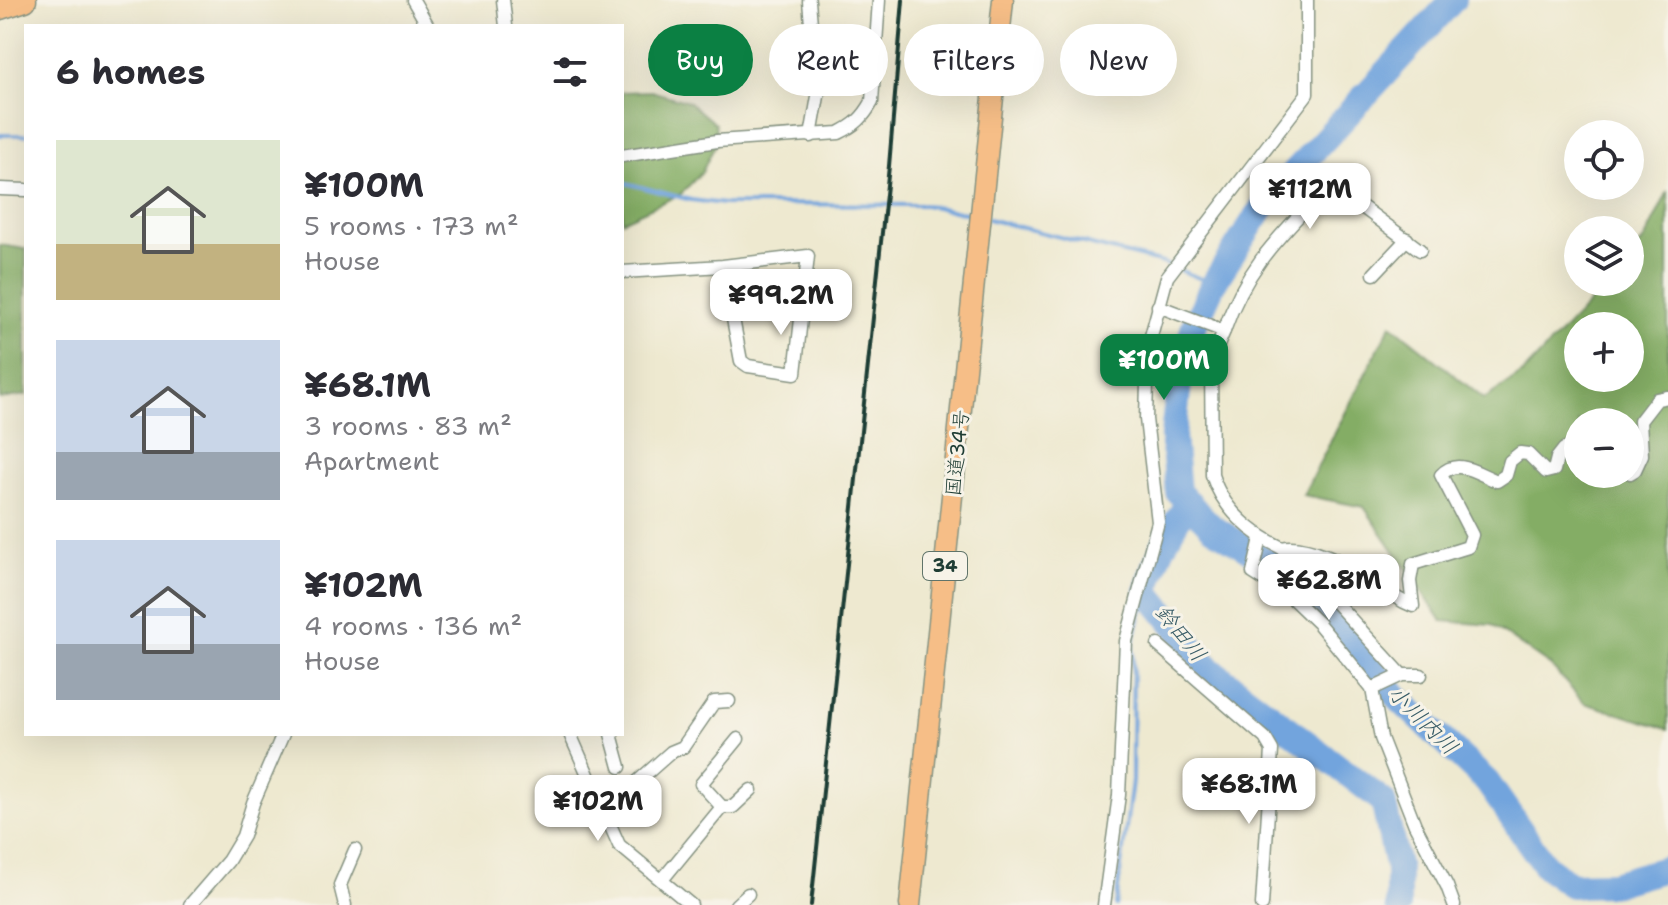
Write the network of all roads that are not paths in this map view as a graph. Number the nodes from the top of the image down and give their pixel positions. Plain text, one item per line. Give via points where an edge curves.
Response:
1 (25, 0) edge
2 (413, 0) edge
3 (503, 0) edge
4 (809, 0) edge
5 (879, 0) edge
6 (1003, 0) edge
7 (1307, 0) edge
8 (0, 8) edge
9 (427, 24) edge
10 (506, 24) edge
11 (811, 136) junction
12 (624, 156) edge
13 (0, 189) edge
14 (24, 190) edge
15 (1407, 239) junction
16 (1420, 250) dead end
17 (723, 266) junction
18 (624, 272) edge
19 (1374, 274) dead end
20 (1162, 307) junction
21 (1221, 330) junction
22 (1668, 397) edge
23 (1644, 416) edge
24 (1564, 449) edge
25 (1261, 539) junction
26 (1282, 548) junction
27 (1158, 645) dead end
28 (1402, 675) junction
29 (1421, 675) dead end
30 (1374, 688) junction
31 (729, 701) dead end
32 (282, 736) edge
33 (571, 736) edge
34 (612, 736) edge
35 (738, 739) dead end
36 (620, 767) dead end
37 (751, 790) dead end
38 (722, 807) junction
39 (606, 815) junction
40 (355, 850) dead end
41 (662, 880) junction
42 (748, 894) dead end
43 (190, 905) edge
44 (345, 905) edge
45 (691, 905) edge
46 (736, 905) edge
47 (910, 905) edge
48 (1104, 905) edge
49 (1262, 905) edge
50 (1454, 905) edge

1 - 8 highway
2 - 9 street
3 - 10 street
4 - 11 street via 820,85
5 - 11 street via 872,102 856,124 839,133
6 - 47 highway, 国道34号 / 34
7 - 20 street via 1307,94 1168,276
11 - 12 street via 717,141
13 - 14 street
15 - 16 street
15 - 19 street
15 - 21 street via 1330,183 1259,260
17 - 17 street via 808,256 795,373 741,361
17 - 18 street
20 - 21 street
20 - 48 street via 1148,347 1146,419 1158,522 1126,641 1119,795
21 - 25 street via 1211,362 1212,475 1218,492
22 - 23 street via 1657,399
24 - 26 street via 1554,470 1546,472 1520,453 1497,481 1458,465 1447,468 1441,475 1472,535 1468,547 1413,564 1413,606 1341,562 1293,545
25 - 26 street
25 - 30 street via 1253,573 1292,598
26 - 28 street
27 - 49 street via 1265,738 1272,750
28 - 29 street
28 - 30 street
30 - 50 street via 1381,738
31 - 39 street via 714,702 683,747 671,752
32 - 43 street via 243,836
33 - 39 street
34 - 36 street
35 - 38 street via 701,784
37 - 38 street via 733,807
38 - 41 street
39 - 41 street via 619,845
40 - 44 street via 340,885
41 - 45 street
42 - 46 street

